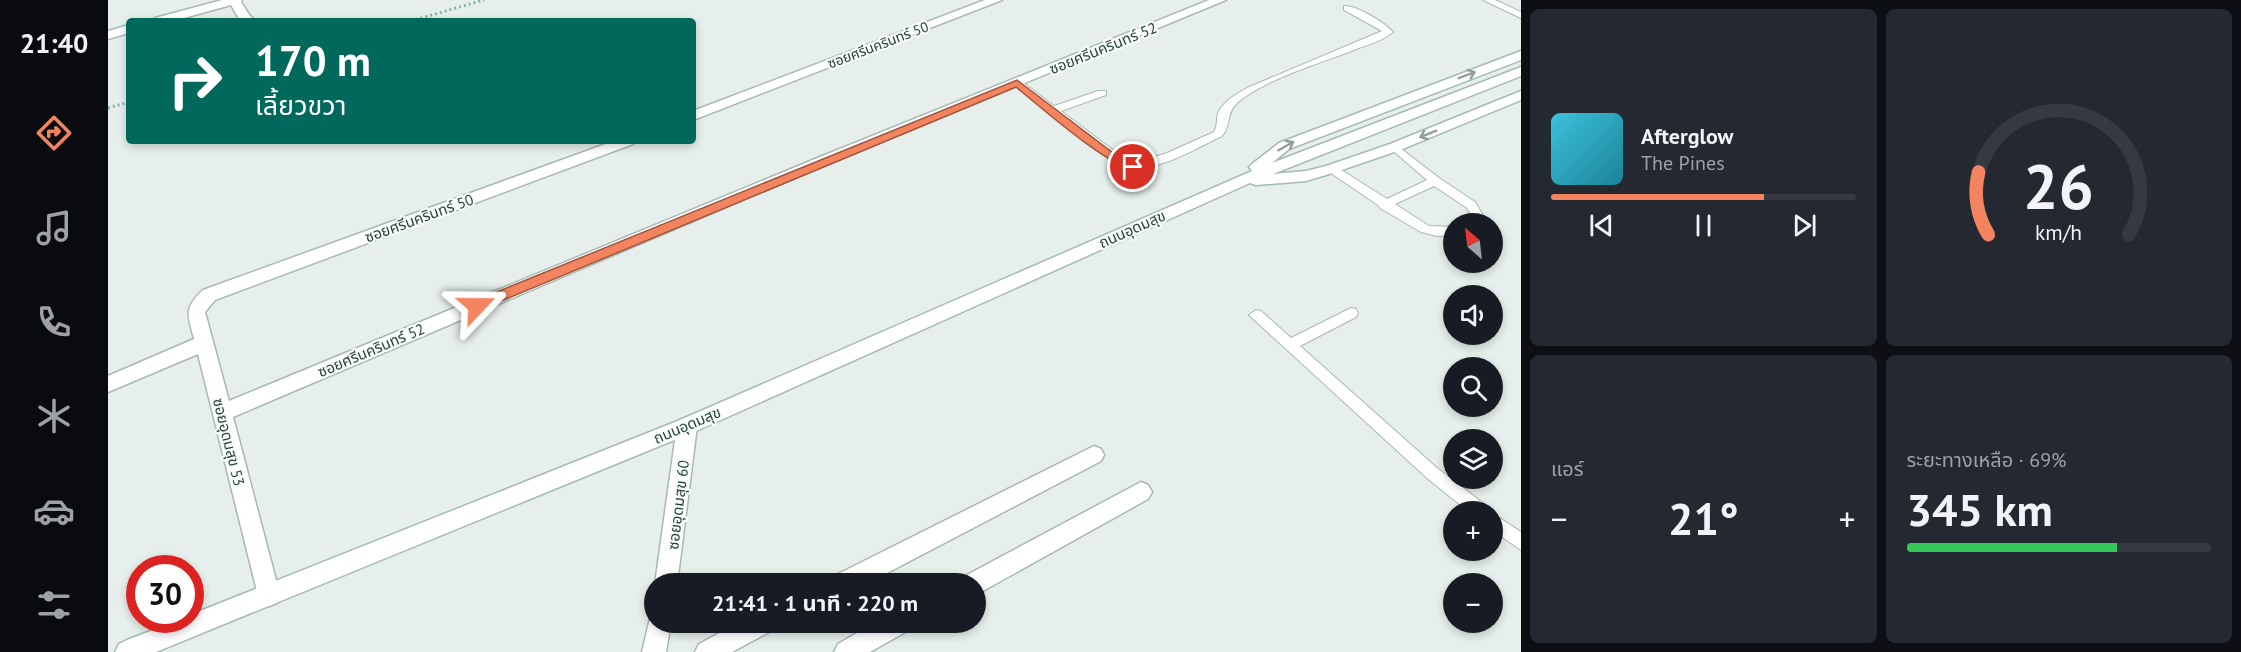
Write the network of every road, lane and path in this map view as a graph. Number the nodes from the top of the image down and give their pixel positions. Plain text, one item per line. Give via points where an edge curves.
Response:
1 (235, 0) edge
2 (484, 0) edge
3 (996, 0) edge
4 (1220, 0) edge
5 (1487, 0) edge
6 (1347, 8) dead end
7 (1521, 15) edge
8 (170, 18) edge
9 (243, 18) edge
10 (421, 18) edge
11 (126, 30) edge
12 (108, 35) edge
13 (1521, 55) edge
14 (1521, 71) edge
15 (1017, 83) junction
16 (1102, 93) dead end
17 (1521, 95) edge
18 (126, 103) edge
19 (108, 108) edge
20 (1053, 110) junction
21 (696, 115) edge
22 (620, 144) edge
23 (1395, 147) junction
24 (1331, 170) junction
25 (1240, 181) junction
26 (1434, 181) junction
27 (1384, 205) junction
28 (1477, 213) edge
29 (1443, 232) edge
30 (209, 295) joint
31 (1351, 313) dead end
32 (1256, 315) dead end
33 (204, 343) junction
34 (1289, 345) junction
35 (108, 384) edge
36 (221, 413) junction
37 (687, 426) junction
38 (1094, 455) dead end
39 (1142, 492) dead end
40 (1468, 501) edge
41 (1503, 528) edge
42 (1521, 542) edge
43 (667, 573) edge
44 (863, 573) edge
45 (986, 577) edge
46 (269, 595) junction
47 (657, 633) edge
48 (744, 633) edge
49 (881, 633) edge
50 (127, 652) edge
51 (654, 652) edge
52 (707, 652) edge
53 (846, 652) edge

1 - 8 street
1 - 9 street
2 - 10 path
3 - 21 street, ซอยศรีนครินทร์ 50
4 - 15 street, ซอยศรีนครินทร์ 52
5 - 7 lane
6 - 20 lane via 1388,32 1254,88 1228,106 1218,134 1147,165 1133,167 1122,163
11 - 12 street
25 -> 13 street, ถนนอุดมสุข via 1284,146
14 - 25 street, ถนนอุดมสุข
15 - 20 lane
15 - 36 street, ซอยศรีนครินทร์ 52
16 - 20 lane
17 -> 23 street, ถนนอุดมสุข
18 - 19 path
22 - 30 street, ซอยศรีนครินทร์ 50
23 - 24 street, ถนนอุดมสุข
23 - 26 lane
24 - 25 street, ถนนอุดมสุข
24 - 27 lane
25 - 37 street, ถนนอุดมสุข
26 - 27 lane
26 - 28 lane
27 - 29 lane via 1425,229
30 - 33 street, ซอยอุดมสุข 53 via 196,312
31 - 34 lane
32 - 34 lane
33 - 35 street
33 - 36 street, ซอยอุดมสุข 53
34 - 40 lane
36 - 46 street, ซอยอุดมสุข 53
37 - 43 street, ซอยอุดมสุข 60
37 - 46 street, ถนนอุดมสุข
38 - 44 street
39 - 45 street
41 - 42 lane
46 - 50 street, ถนนอุดมสุข
47 - 51 street
48 - 52 street
49 - 53 street

